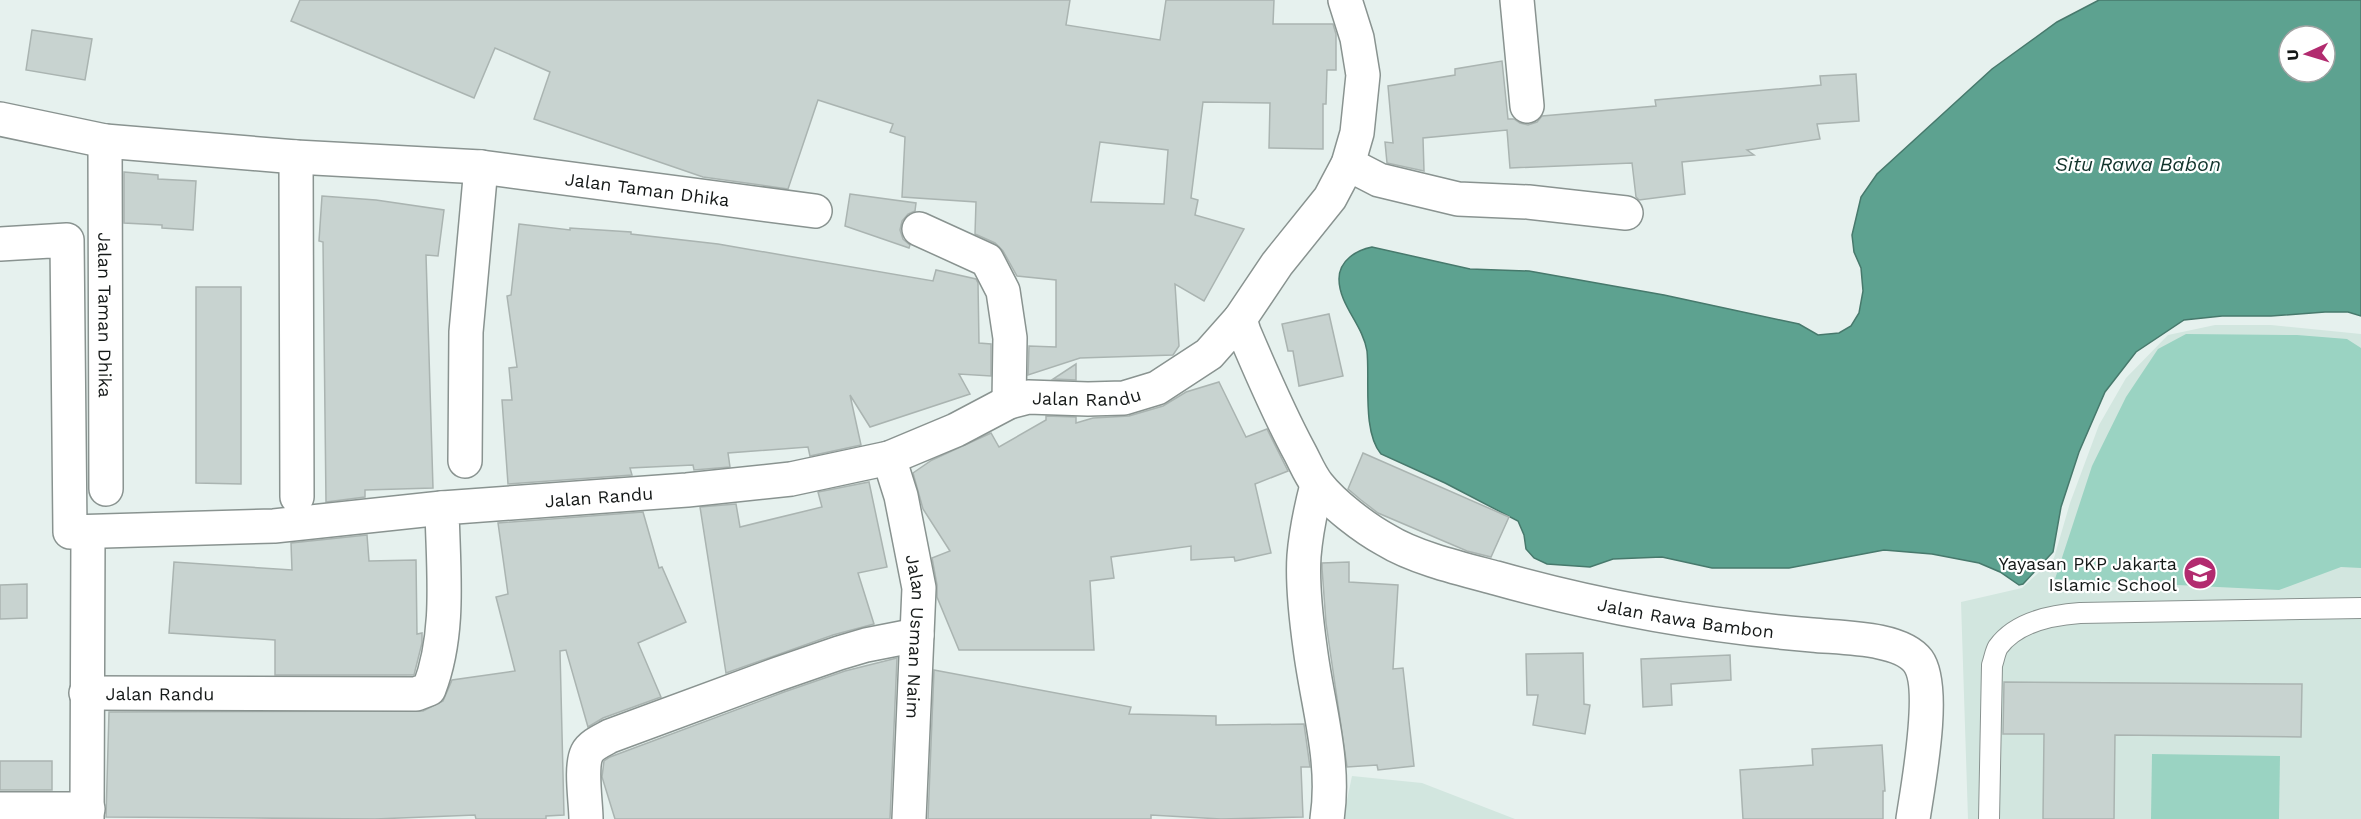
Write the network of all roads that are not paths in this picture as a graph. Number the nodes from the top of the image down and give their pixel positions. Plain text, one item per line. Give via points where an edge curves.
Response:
1 (1346, 0) edge
2 (1517, 0) edge
3 (1527, 106) dead end
4 (0, 119) edge
5 (105, 141) junction
6 (296, 157) junction
7 (1348, 165) junction
8 (481, 167) junction
9 (814, 211) dead end
10 (1626, 213) dead end
11 (919, 229) dead end
12 (0, 244) edge
13 (1240, 319) junction
14 (1009, 402) junction
15 (889, 458) junction
16 (465, 461) dead end
17 (1317, 485) junction
18 (106, 489) dead end
19 (297, 497) dead end
20 (442, 508) junction
21 (88, 532) junction
22 (2361, 608) edge
23 (917, 635) junction
24 (86, 693) junction
25 (0, 809) edge
26 (88, 814) edge
27 (586, 819) edge
28 (909, 819) edge
29 (1327, 819) edge
30 (1913, 819) edge
31 (1989, 819) edge

1 - 7 street via 1363,75 1357,133
2 - 3 street
4 - 5 street, Jalan Taman Dhika
5 - 6 street, Jalan Taman Dhika
5 - 18 street, Jalan Taman Dhika
6 - 8 street, Jalan Taman Dhika
6 - 19 street
7 - 10 street via 1379,180 1458,199
7 - 13 street via 1329,198
8 - 9 street, Jalan Taman Dhika
8 - 16 street via 466,332
11 - 14 street via 987,260 1003,291 1010,338
12 - 21 street via 67,240 70,532
13 - 14 street, Jalan Randu via 1209,354 1157,388 1124,398 1028,397
13 - 17 street, Jalan Rawa Bambon via 1278,413
14 - 15 street, Jalan Randu
15 - 20 street, Jalan Randu via 791,480
15 - 23 street, Jalan Usman Naim via 901,496 919,588
17 - 29 street via 1304,559 1310,649 1327,743
17 - 30 street, Jalan Rawa Bambon via 1386,541 1446,565 1671,619 1870,640 1908,651 1923,670 1926,684 1922,759
20 - 21 street via 274,526
20 - 24 street, Jalan Randu via 444,609 435,674 429,689 416,694
21 - 24 street, Jalan Randu
22 - 31 lane via 2080,613 2055,615 2013,633 1998,647 1992,665
23 - 27 street via 866,645 788,670 610,736 587,752
23 - 28 street, Jalan Usman Naim
24 - 26 street, Jalan Randu
25 - 26 street

